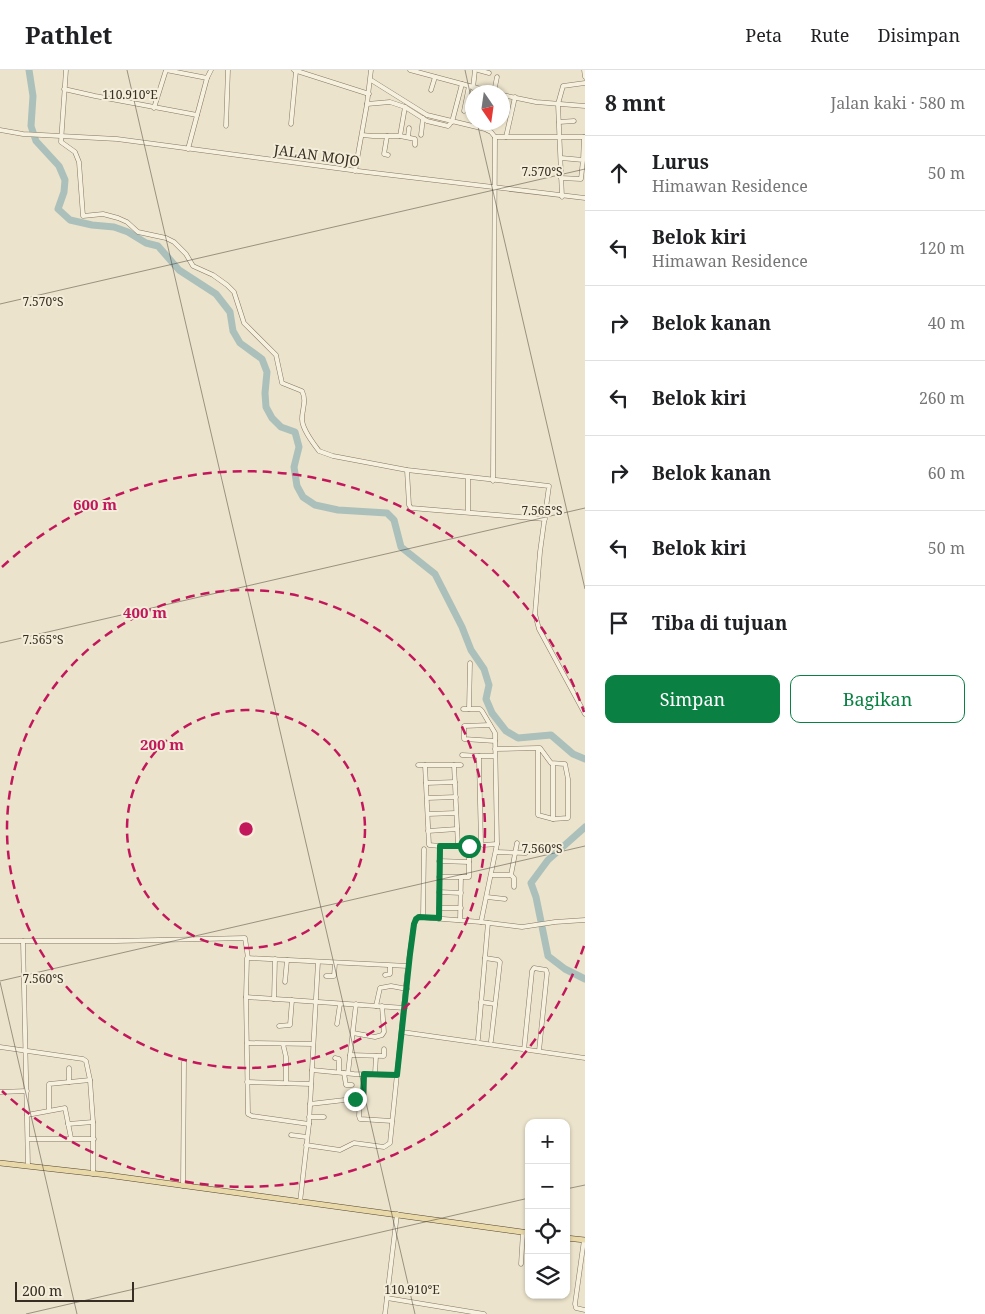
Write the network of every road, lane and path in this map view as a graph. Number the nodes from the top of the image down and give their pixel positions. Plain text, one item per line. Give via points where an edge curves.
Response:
1 (66, 70) edge
2 (166, 70) edge
3 (210, 70) edge
4 (228, 70) edge
5 (295, 70) edge
6 (371, 70) edge
7 (410, 70) edge
8 (477, 70) edge
9 (584, 70) edge
10 (302, 71) edge
11 (488, 73) dead end
12 (434, 77) junction
13 (497, 77) dead end
14 (207, 78) junction
15 (585, 78) edge
16 (370, 82) junction
17 (585, 83) edge
18 (462, 84) junction
19 (465, 85) edge
20 (472, 85) edge
21 (495, 85) edge
22 (64, 89) junction
23 (431, 90) dead end
24 (369, 94) junction
25 (510, 96) edge
26 (515, 97) junction
27 (367, 104) junction
28 (558, 104) junction
29 (585, 106) edge
30 (405, 107) junction
31 (154, 108) junction
32 (465, 108) edge
33 (464, 111) dead end
34 (197, 115) junction
35 (423, 118) junction
36 (574, 121) dead end
37 (559, 122) junction
38 (451, 123) junction
39 (291, 124) dead end
40 (465, 124) edge
41 (226, 126) dead end
42 (409, 128) dead end
43 (0, 130) edge
44 (488, 130) edge
45 (362, 135) junction
46 (420, 135) dead end
47 (60, 136) junction
48 (387, 136) junction
49 (400, 136) junction
50 (408, 137) junction
51 (495, 137) junction
52 (506, 137) junction
53 (560, 137) junction
54 (584, 137) edge
55 (415, 145) dead end
56 (188, 149) junction
57 (388, 155) dead end
58 (560, 158) junction
59 (583, 160) junction
60 (355, 171) junction
61 (561, 178) junction
62 (494, 188) junction
63 (562, 197) junction
64 (585, 198) edge
65 (406, 470) junction
66 (468, 478) junction
67 (493, 479) junction
68 (468, 512) junction
69 (545, 519) junction
70 (470, 663) dead end
71 (469, 709) junction
72 (463, 710) dead end
73 (585, 714) edge
74 (490, 725) junction
75 (495, 741) junction
76 (538, 748) junction
77 (495, 749) junction
78 (462, 755) dead end
79 (479, 756) junction
80 (495, 756) junction
81 (553, 764) junction
82 (418, 765) dead end
83 (425, 765) junction
84 (454, 765) junction
85 (461, 765) dead end
86 (455, 782) junction
87 (426, 783) junction
88 (456, 797) junction
89 (427, 798) junction
90 (456, 813) junction
91 (428, 814) junction
92 (553, 819) junction
93 (457, 829) junction
94 (428, 831) junction
95 (517, 843) dead end
96 (497, 844) junction
97 (440, 846) junction
98 (458, 846) junction
99 (424, 849) dead end
100 (496, 852) junction
101 (515, 852) junction
102 (526, 853) dead end
103 (439, 861) junction
104 (469, 862) junction
105 (491, 875) junction
106 (439, 876) junction
107 (511, 876) junction
108 (461, 877) junction
109 (514, 887) dead end
110 (439, 892) junction
111 (461, 893) junction
112 (487, 897) junction
113 (505, 898) dead end
114 (439, 908) junction
115 (460, 908) junction
116 (423, 917) junction
117 (439, 918) junction
118 (460, 920) junction
119 (585, 920) edge
120 (481, 922) junction
121 (488, 922) junction
122 (0, 941) edge
123 (23, 941) junction
124 (248, 958) junction
125 (485, 958) junction
126 (275, 959) junction
127 (287, 960) junction
128 (318, 962) junction
129 (335, 963) junction
130 (390, 966) junction
131 (408, 966) junction
132 (384, 975) dead end
133 (326, 976) dead end
134 (285, 982) dead end
135 (407, 989) junction
136 (246, 997) junction
137 (274, 999) junction
138 (292, 1000) junction
139 (316, 1001) junction
140 (481, 1002) junction
141 (340, 1004) junction
142 (356, 1004) junction
143 (495, 1004) junction
144 (376, 1006) junction
145 (382, 1006) junction
146 (404, 1008) junction
147 (337, 1024) dead end
148 (279, 1026) dead end
149 (402, 1032) junction
150 (353, 1033) junction
151 (478, 1039) dead end
152 (491, 1041) dead end
153 (246, 1043) junction
154 (283, 1044) junction
155 (313, 1044) junction
156 (0, 1047) edge
157 (384, 1049) dead end
158 (524, 1050) junction
159 (26, 1051) junction
160 (539, 1052) junction
161 (350, 1055) junction
162 (376, 1056) junction
163 (335, 1058) dead end
164 (585, 1058) edge
165 (184, 1062) dead end
166 (69, 1068) dead end
167 (312, 1070) junction
168 (339, 1072) junction
169 (347, 1073) junction
170 (364, 1074) junction
171 (375, 1074) junction
172 (397, 1075) junction
173 (90, 1080) junction
174 (69, 1082) junction
175 (247, 1082) junction
176 (286, 1083) junction
177 (311, 1084) junction
178 (352, 1085) dead end
179 (26, 1091) junction
180 (0, 1092) edge
181 (360, 1099) junction
182 (310, 1104) junction
183 (49, 1110) junction
184 (27, 1115) junction
185 (309, 1117) junction
186 (324, 1117) dead end
187 (392, 1121) junction
188 (93, 1122) junction
189 (68, 1124) junction
190 (309, 1124) junction
191 (291, 1135) dead end
192 (307, 1137) junction
193 (71, 1138) junction
194 (94, 1138) junction
195 (28, 1139) junction
196 (306, 1144) junction
197 (0, 1163) edge
198 (28, 1166) junction
199 (93, 1174) junction
200 (183, 1186) junction
201 (300, 1202) junction
202 (397, 1214) junction
203 (525, 1233) edge
204 (525, 1238) edge
205 (570, 1238) edge
206 (584, 1240) edge
207 (520, 1264) dead end
208 (583, 1272) edge
209 (387, 1298) junction
210 (585, 1310) edge
211 (578, 1311) edge
212 (385, 1314) edge
213 (484, 1314) edge

1 - 22 street
2 - 14 street
2 - 31 street
3 - 14 street
4 - 41 street
5 - 10 street
5 - 39 street
6 - 16 street
7 - 12 street
8 - 11 street
8 - 20 street
9 - 15 street
10 - 24 street
12 - 18 street
12 - 23 street
13 - 21 street
14 - 34 street
16 - 24 street
16 - 38 street via 427,115
17 - 28 street via 563,86
18 - 19 street
18 - 38 street
22 - 31 street
22 - 47 street
24 - 27 street
25 - 26 street
26 - 28 street
26 - 52 street
27 - 30 street via 390,102
27 - 45 street
28 - 29 street
28 - 37 street
30 - 35 street
30 - 49 street
31 - 34 street
32 - 33 street
34 - 56 street
35 - 38 street via 448,126
35 - 46 street
36 - 37 street
37 - 53 street
38 - 40 street
42 - 50 street
43 - 47 street, JALAN MOJO
44 - 51 street
45 - 48 street
45 - 60 street
47 - 56 street, JALAN MOJO via 94,136
47 - 65 street via 63,145 75,152 79,162 82,213 85,217 104,214 127,222 138,232 166,238 186,254 193,266 231,288 244,323 274,352 282,383 302,391 305,401 303,424 319,451
48 - 49 street
48 - 57 street via 384,154
49 - 50 street
50 - 55 street via 415,139
51 - 52 street
51 - 62 street
52 - 53 street
53 - 54 street
53 - 58 street
54 - 59 street
56 - 60 street, JALAN MOJO
58 - 59 street
58 - 61 street
59 - 61 street via 581,179
60 - 62 street, JALAN MOJO
61 - 63 street
62 - 63 street, JALAN MOJO
62 - 67 street
63 - 64 street, JALAN MOJO
65 - 66 street
65 - 68 street via 411,508
66 - 67 street
66 - 68 street
67 - 69 street via 549,486
68 - 69 street
69 - 73 street via 536,622
70 - 71 street
71 - 72 street
71 - 74 street via 480,709
74 - 75 street via 494,729
74 - 75 street via 464,726 464,739
75 - 77 street
76 - 77 street
76 - 81 street
76 - 92 street via 538,815
77 - 80 street
78 - 79 street
79 - 80 street
79 - 96 street via 481,843
80 - 96 street
81 - 92 street
81 - 92 street via 566,765 569,816
82 - 83 street
83 - 84 street
83 - 87 street
84 - 85 street
84 - 86 street
86 - 87 street
86 - 88 street
87 - 89 street
88 - 89 street
88 - 90 street
89 - 91 street
90 - 91 street
90 - 93 street
91 - 94 street
93 - 94 street
93 - 98 street
94 - 97 street via 429,846
95 - 101 street
96 - 100 street
97 - 98 street
97 - 103 street
98 - 104 street via 469,846
99 - 116 street
100 - 101 street
100 - 105 street
101 - 102 street
101 - 107 street
103 - 104 street
103 - 106 street
104 - 108 street via 469,877
105 - 107 street
105 - 112 street
106 - 108 street
106 - 110 street
107 - 109 street
108 - 111 street
110 - 111 street
110 - 114 street
111 - 115 street
112 - 113 street
112 - 120 street
114 - 115 street
114 - 117 street
115 - 118 street
116 - 117 street
116 - 131 street via 415,921
117 - 118 street
118 - 120 street
119 - 121 street via 514,927
120 - 121 street
121 - 125 street
122 - 123 street
123 - 124 street via 245,938
123 - 159 street
124 - 126 street
124 - 136 street
125 - 140 street
125 - 143 street via 500,961
126 - 127 street
126 - 137 street
127 - 128 street
127 - 134 street
128 - 129 street
128 - 139 street
129 - 130 street
129 - 133 street via 334,976
130 - 131 street
130 - 132 street via 390,974
131 - 135 street
135 - 144 street via 380,988
135 - 146 street
136 - 137 street
136 - 153 street
137 - 138 street
138 - 139 street
138 - 148 street via 290,1025
139 - 141 street
139 - 155 street
140 - 143 street
140 - 151 street
141 - 142 street
141 - 147 street
142 - 144 street
142 - 150 street
143 - 152 street
144 - 145 street
145 - 146 street
145 - 150 street via 382,1035
146 - 149 street
149 - 158 street
149 - 172 street
150 - 161 street
153 - 154 street
153 - 175 street
154 - 155 street
154 - 176 street
155 - 167 street
156 - 159 street
157 - 162 street via 384,1056
158 - 160 street
158 - 160 street via 534,968 548,972
159 - 173 street via 85,1060
159 - 179 street
160 - 164 street
161 - 162 street
161 - 169 street
162 - 171 street
163 - 168 street via 339,1060
165 - 200 street
166 - 174 street
167 - 168 street
167 - 177 street
168 - 169 street
169 - 170 street
169 - 178 street via 346,1085
170 - 171 street
170 - 181 street via 364,1094
171 - 172 street
172 - 187 street
173 - 174 street
173 - 188 street
174 - 183 street via 51,1082 48,1085
175 - 176 street
175 - 190 street via 247,1110 250,1115
176 - 177 street
177 - 182 street
179 - 180 street
179 - 184 street
181 - 182 street
181 - 187 street via 360,1119
182 - 185 street
183 - 184 street
183 - 189 street via 66,1109
184 - 195 street
185 - 186 street
185 - 190 street
187 - 196 street via 391,1141 387,1146 354,1143 340,1150
188 - 189 street
188 - 194 street
189 - 193 street
190 - 192 street
191 - 192 street
192 - 196 street
193 - 194 street
193 - 195 street
194 - 199 street
195 - 198 street
196 - 201 street
197 - 198 main road
198 - 199 main road
199 - 200 main road
200 - 201 main road
201 - 202 main road
202 - 203 main road
202 - 209 street
204 - 207 street
205 - 206 main road
206 - 208 street
208 - 211 street via 576,1304
209 - 212 street
209 - 213 street
210 - 211 street

